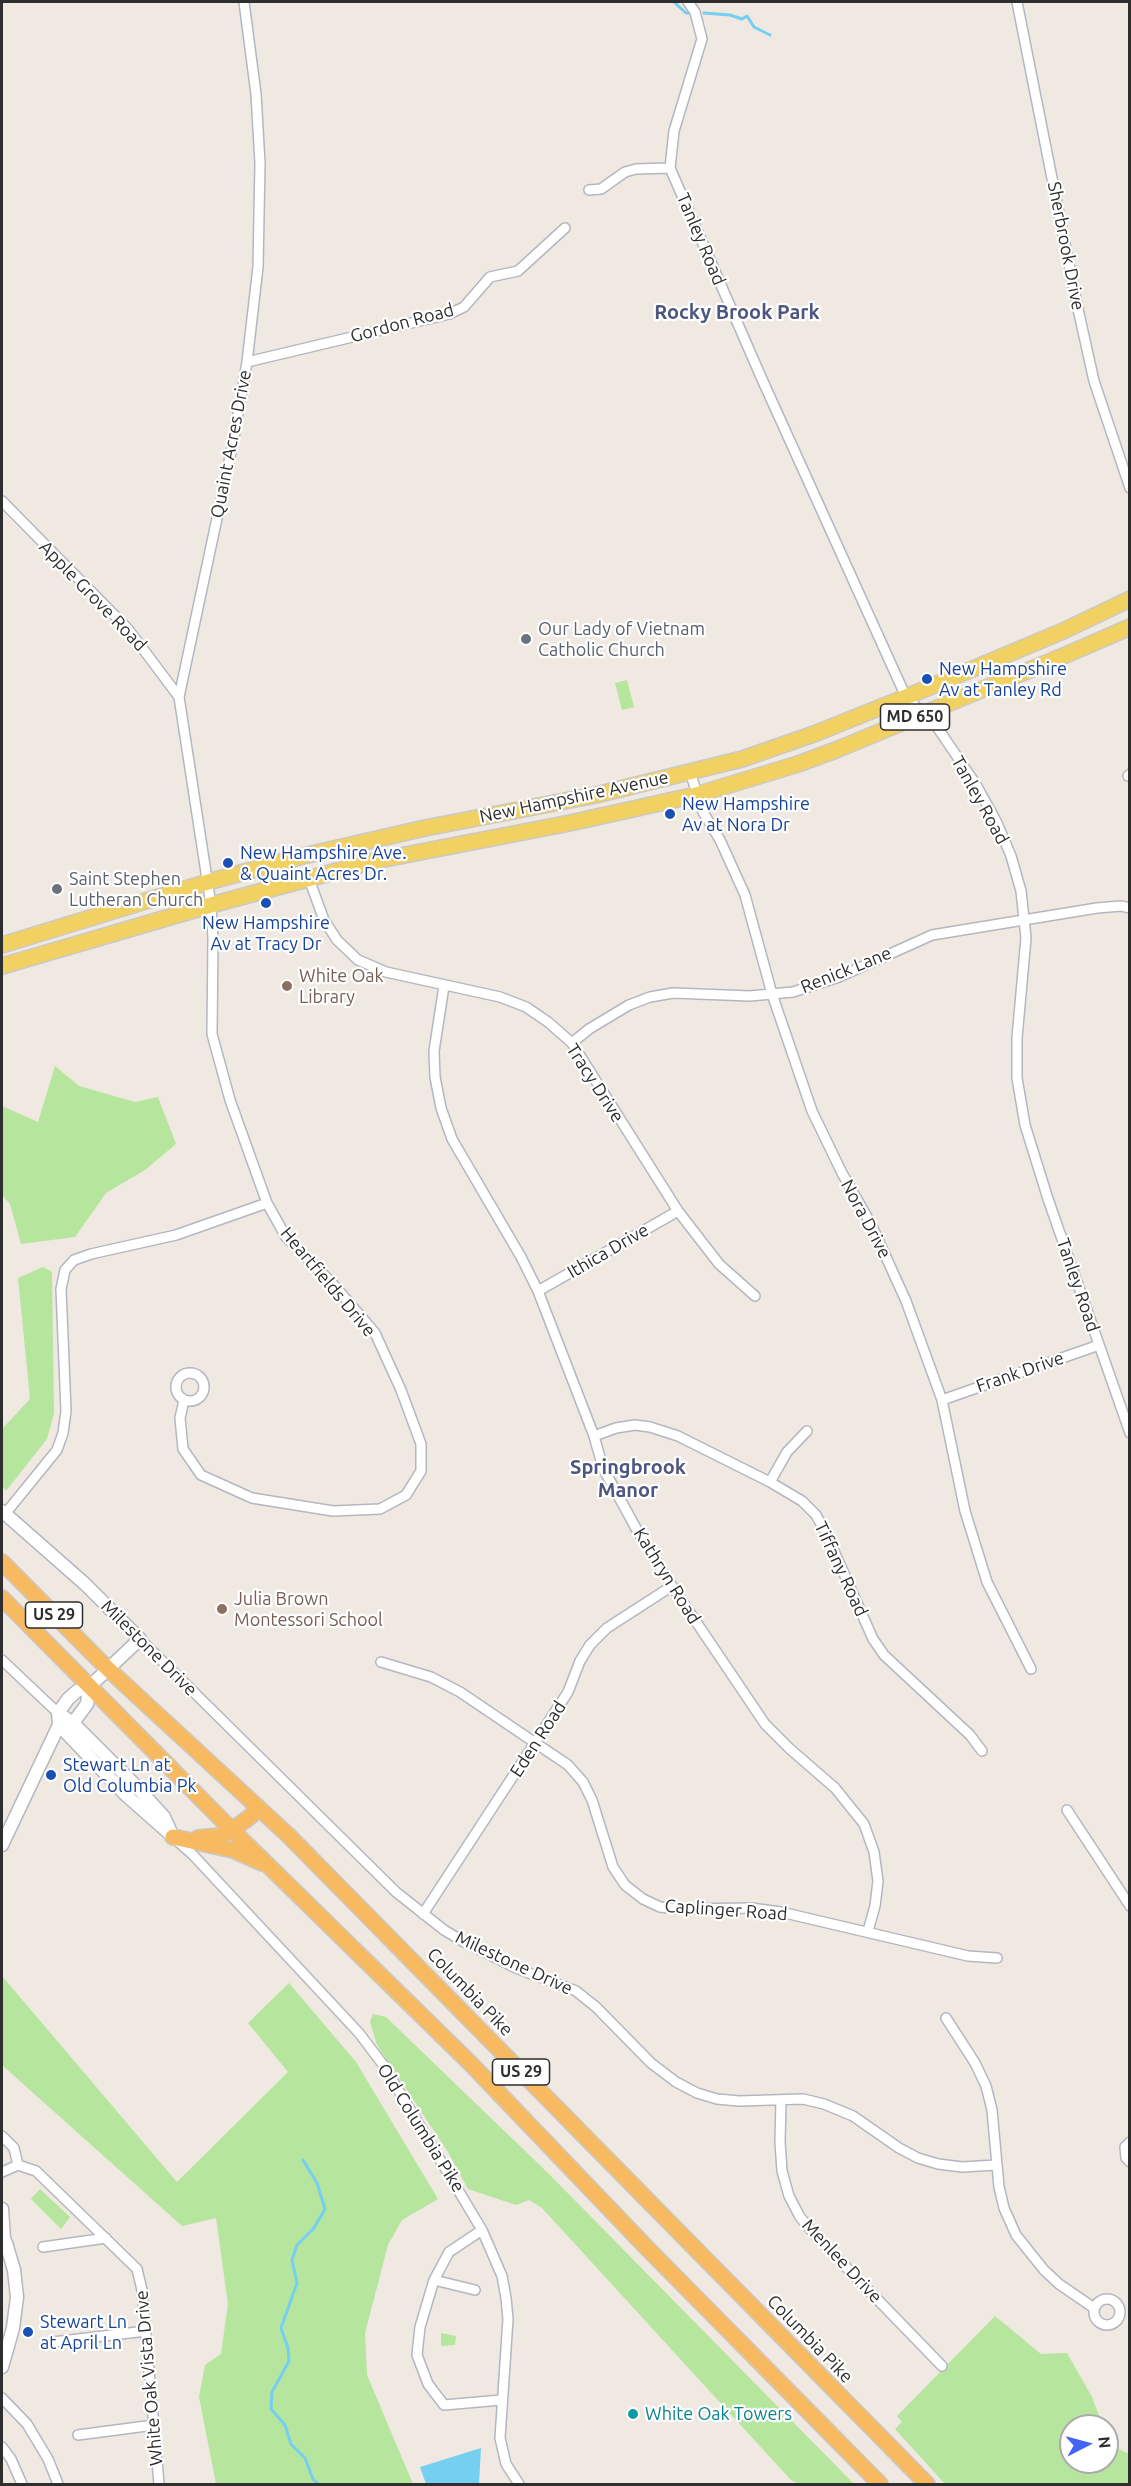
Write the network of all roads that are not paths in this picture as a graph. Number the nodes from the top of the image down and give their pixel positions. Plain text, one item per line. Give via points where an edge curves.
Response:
1 (244, 2) edge
2 (688, 2) edge
3 (1017, 2) edge
4 (670, 168) junction
5 (589, 190) dead end
6 (565, 228) dead end
7 (247, 362) junction
8 (1130, 488) edge
9 (2, 501) edge
10 (1130, 599) edge
11 (1130, 627) edge
12 (179, 697) junction
13 (906, 697) junction
14 (923, 714) junction
15 (690, 772) junction
16 (696, 795) junction
17 (438, 825) junction
18 (443, 846) junction
19 (309, 879) junction
20 (208, 882) junction
21 (211, 905) junction
22 (1130, 908) edge
23 (1025, 920) junction
24 (2, 945) edge
25 (2, 966) edge
26 (444, 986) junction
27 (772, 994) junction
28 (572, 1043) junction
29 (267, 1203) junction
30 (678, 1211) junction
31 (538, 1291) junction
32 (755, 1296) dead end
33 (1099, 1345) junction
34 (184, 1400) dead end
35 (942, 1400) junction
36 (807, 1431) dead end
37 (1130, 1433) edge
38 (594, 1436) junction
39 (770, 1482) junction
40 (3, 1513) edge
41 (2, 1562) edge
42 (672, 1586) junction
43 (2, 1598) edge
44 (140, 1639) junction
45 (2, 1660) edge
46 (381, 1662) dead end
47 (107, 1668) junction
48 (1031, 1669) dead end
49 (89, 1687) junction
50 (59, 1719) junction
51 (73, 1723) junction
52 (536, 1742) junction
53 (982, 1751) dead end
54 (258, 1807) junction
55 (1067, 1810) dead end
56 (232, 1830) junction
57 (173, 1837) junction
58 (189, 1839) junction
59 (2, 1845) edge
60 (273, 1868) junction
61 (1130, 1906) edge
62 (423, 1914) junction
63 (868, 1931) junction
64 (997, 1958) dead end
65 (946, 2018) dead end
66 (782, 2100) junction
67 (2, 2136) edge
68 (1130, 2142) edge
69 (1130, 2162) edge
70 (18, 2165) junction
71 (996, 2165) junction
72 (2, 2172) edge
73 (2, 2209) edge
74 (482, 2230) junction
75 (3, 2237) edge
76 (106, 2238) junction
77 (43, 2247) dead end
78 (434, 2280) junction
79 (475, 2290) dead end
80 (1094, 2308) dead end
81 (146, 2331) junction
82 (53, 2342) dead end
83 (942, 2366) dead end
84 (2, 2367) edge
85 (2, 2398) edge
86 (501, 2400) junction
87 (154, 2425) junction
88 (78, 2435) dead end
89 (2, 2447) edge
90 (22, 2484) edge
91 (58, 2484) edge
92 (159, 2484) edge
93 (519, 2484) edge
94 (880, 2484) edge
95 (927, 2484) edge

1 - 7 street, Quaint Acres Drive via 261,176 258,267
2 - 4 street, Tanley Road via 695,12 702,39 674,130
3 - 8 street, Sherbrook Drive via 1087,350
4 - 5 street via 636,169 601,189
4 - 13 street, Tanley Road
6 - 7 street, Gordon Road via 518,271 490,277 464,307 449,314
7 - 12 street, Quaint Acres Drive
9 - 12 street, Apple Grove Road via 128,629
10 - 13 main road, New Hampshire Avenue / MD 650
11 - 14 main road, New Hampshire Avenue / MD 650
12 - 20 street, Quaint Acres Drive
13 - 14 street, Tanley Road
13 - 15 main road, New Hampshire Avenue / MD 650 via 779,747
14 - 16 main road, New Hampshire Avenue / MD 650 via 798,764
14 - 23 street, Tanley Road via 975,783 997,824 1016,873
15 - 16 street, Nora Drive
15 - 17 main road, New Hampshire Avenue / MD 650 via 596,795
16 - 18 main road, New Hampshire Avenue / MD 650
16 - 27 street, Nora Drive via 745,896
17 - 18 main road
17 - 20 main road, New Hampshire Avenue / MD 650
18 - 19 main road, New Hampshire Avenue / MD 650
19 - 21 main road, New Hampshire Avenue / MD 650
19 - 26 street, Tracy Drive via 324,920 358,960 386,972
20 - 21 street, Heartfields Drive
20 - 24 main road, New Hampshire Avenue / MD 650
21 - 25 main road, New Hampshire Avenue / MD 650
21 - 29 street, Heartfields Drive via 212,1034 230,1100
22 - 23 street, Renick Lane via 1097,908
23 - 27 street, Renick Lane via 932,936 838,977 793,992
23 - 33 street, Tanley Road via 1017,1038 1017,1078 1025,1125
26 - 28 street, Tracy Drive via 500,997 526,1007
26 - 31 street, Kathryn Road via 434,1051 441,1108 452,1139
27 - 28 street, Renick Lane via 650,997 629,1005
27 - 35 street, Nora Drive via 812,1111 902,1292
28 - 30 street, Tracy Drive
29 - 34 street, Heartfields Drive via 286,1237 375,1333 421,1444 420,1471 406,1495 380,1509 333,1511 252,1498 201,1475 183,1449 180,1418
29 - 40 street via 176,1235 90,1254 74,1260 65,1270 63,1433 57,1450
30 - 31 street, Ithica Drive
30 - 32 street, Tracy Drive via 719,1264
31 - 38 street, Kathryn Road
33 - 35 street, Frank Drive
33 - 37 street, Tanley Road
35 - 48 street, Nora Drive via 964,1511 987,1582
36 - 39 street via 787,1452
38 - 39 street, Tiffany Road via 616,1428 650,1427 678,1436
38 - 42 street, Kathryn Road via 603,1468 618,1497
39 - 53 street, Tiffany Road via 802,1501 816,1515 884,1655
40 - 44 street, Milestone Drive via 85,1584
41 - 47 highway, Columbia Pike / US 29
42 - 52 street, Eden Road via 607,1628 591,1645 568,1692
42 - 63 street, Kathryn Road via 765,1724 835,1788 864,1824 874,1852 878,1881
43 - 49 highway, US 29
44 - 47 street
44 - 62 street, Milestone Drive via 357,1856
45 - 50 street, Old Columbia Pike
46 - 52 street, Caplinger Road via 441,1682
47 - 49 street
47 - 54 highway, Columbia Pike / US 29
49 - 50 street via 77,1691
49 - 51 street via 87,1704
49 - 56 highway, US 29
50 - 51 street, Old Columbia Pike
50 - 57 street, Old Columbia Pike via 128,1796
50 - 59 street
51 - 57 street, Old Columbia Pike via 164,1817
52 - 62 street, Eden Road
52 - 63 street, Caplinger Road via 568,1765 583,1782 613,1866 625,1885 643,1899 660,1907 680,1909 751,1908 782,1912
54 - 56 highway
54 - 95 highway, Columbia Pike / US 29
55 - 61 street
56 - 58 highway via 219,1836
56 - 60 highway, US 29
57 - 58 highway
57 - 74 street, Old Columbia Pike via 359,2033 384,2066
58 - 60 highway via 233,1851
60 - 94 highway, US 29 via 471,2064
62 - 66 street, Milestone Drive via 464,1942 576,1991 651,2063 697,2093 717,2098
63 - 64 street, Caplinger Road via 916,1946
65 - 71 street via 986,2086
66 - 71 street, Milestone Drive via 802,2099 844,2112 918,2158 962,2167
66 - 83 street, Menlee Drive via 782,2171 800,2217
67 - 70 street via 14,2148
68 - 69 street via 1125,2147
70 - 72 street
70 - 76 street, White Oak Vista Drive via 36,2171
71 - 80 street via 1004,2208 1016,2235 1044,2270
73 - 75 street
74 - 78 street via 449,2252
74 - 86 street, Old Columbia Pike via 495,2256 506,2298 508,2319
75 - 84 street via 14,2270 17,2297
76 - 77 street
76 - 81 street, White Oak Vista Drive via 137,2269
78 - 79 street
78 - 86 street via 420,2327 417,2355 428,2384 444,2405
81 - 82 street
81 - 87 street, White Oak Vista Drive
85 - 91 street via 27,2424
86 - 93 street, Old Columbia Pike via 502,2451
87 - 88 street
87 - 92 street, White Oak Vista Drive
89 - 90 street

